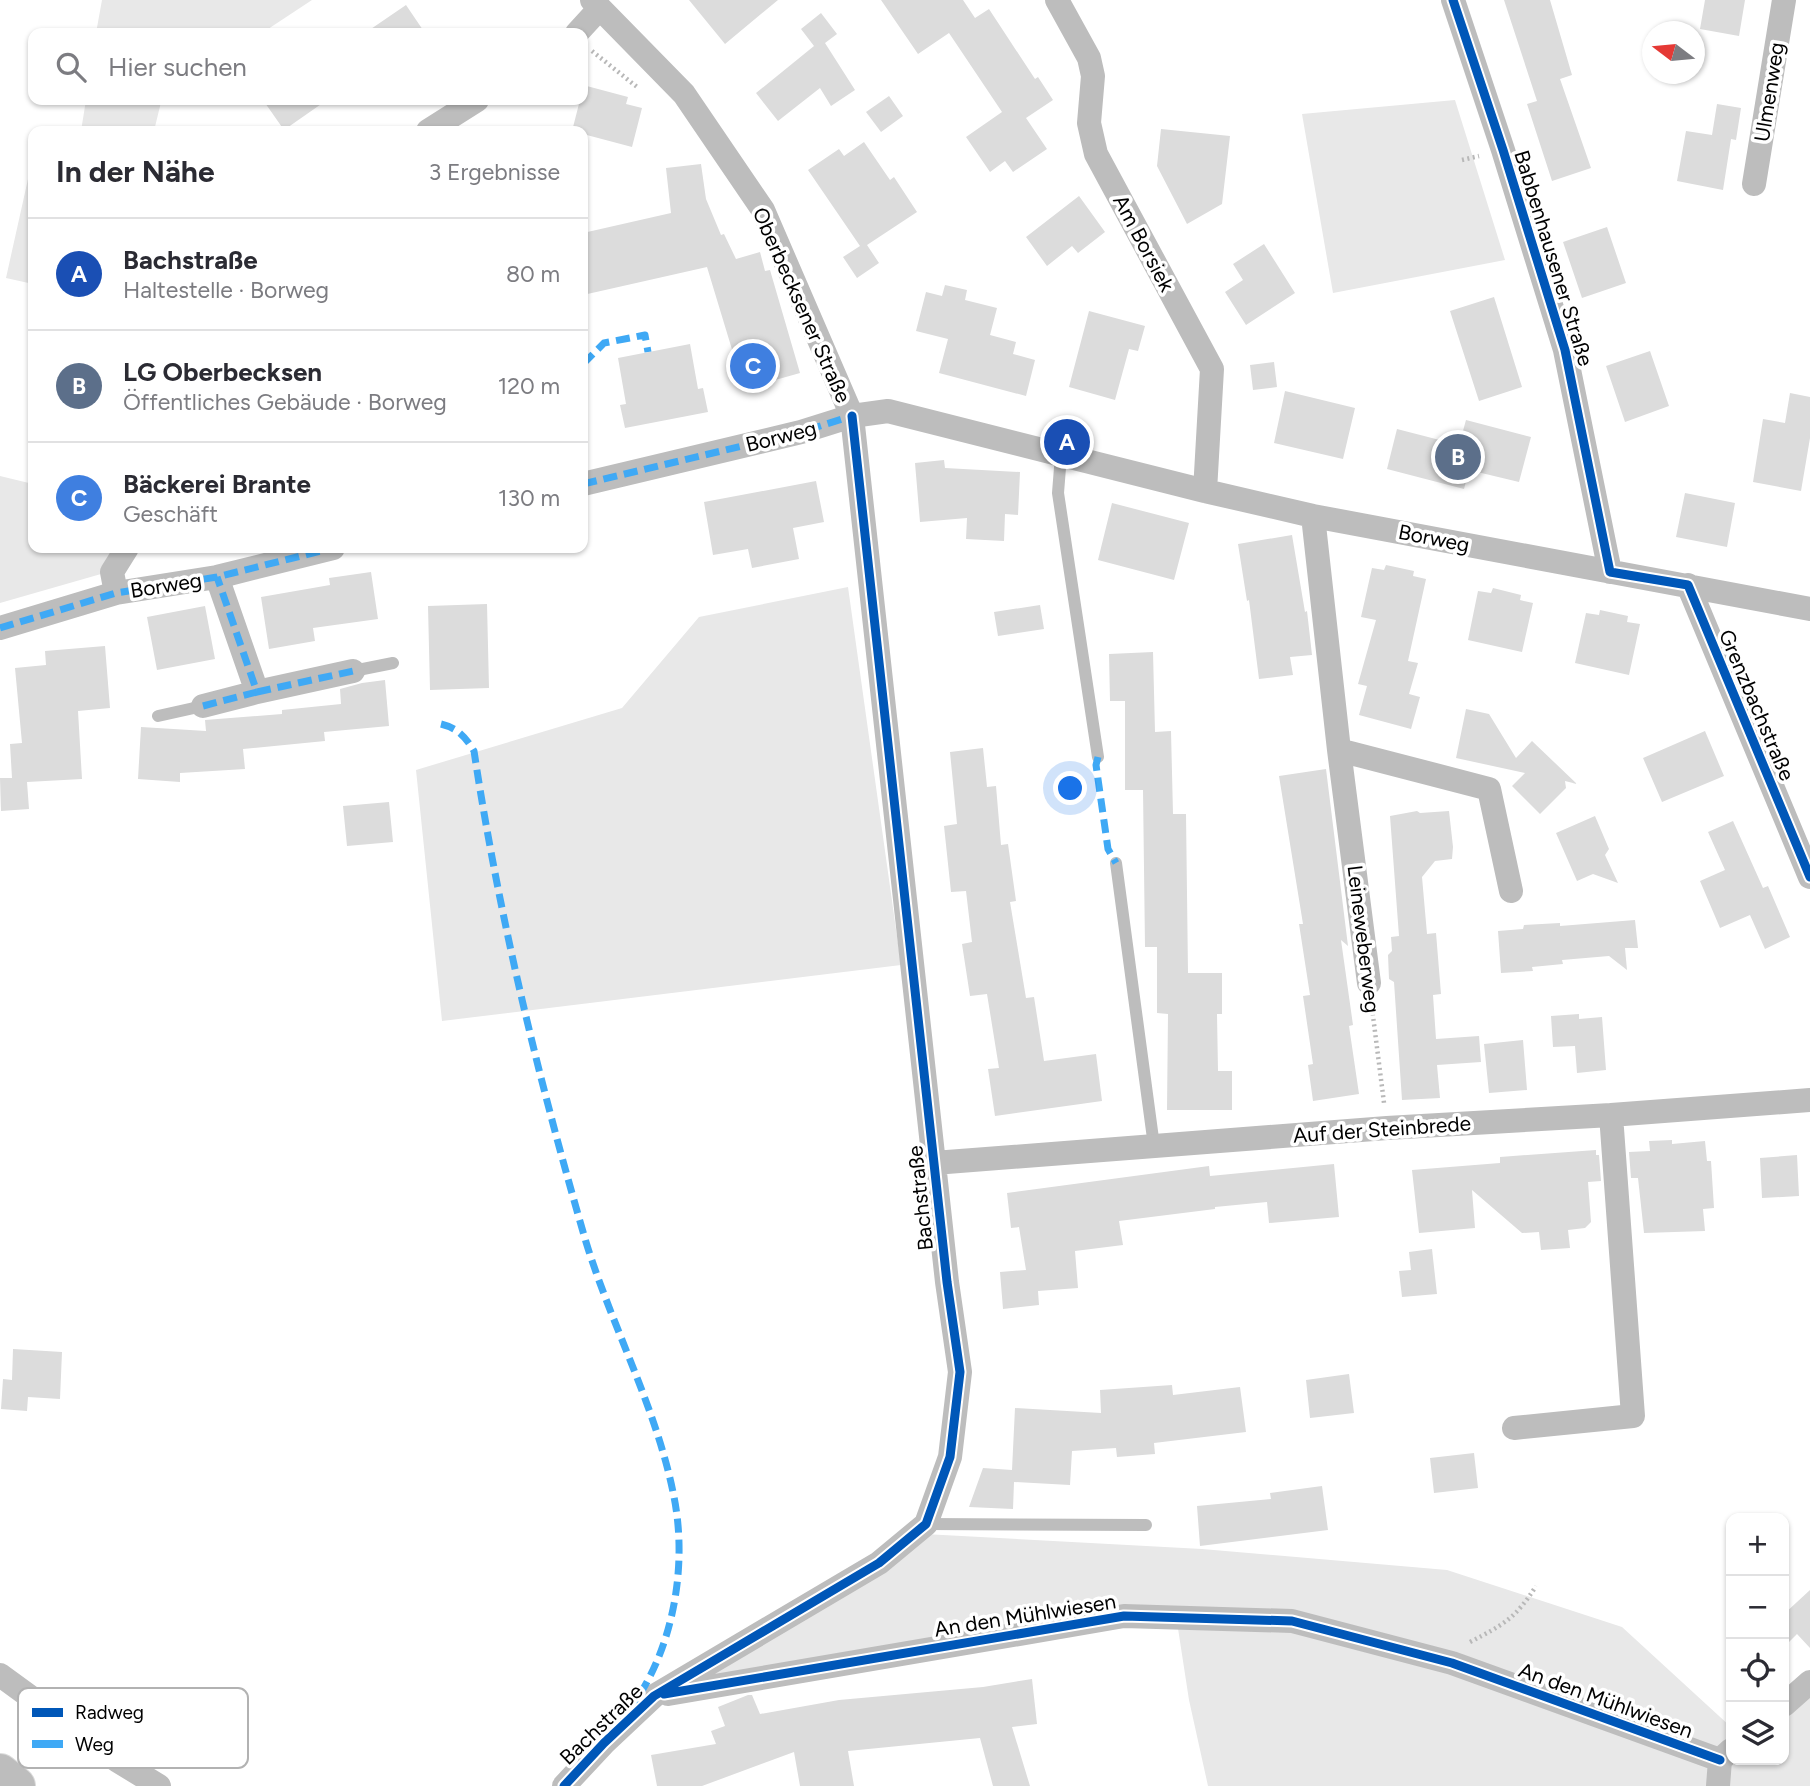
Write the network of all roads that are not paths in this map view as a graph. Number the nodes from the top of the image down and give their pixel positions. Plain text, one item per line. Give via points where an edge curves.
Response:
1 (1057, 0) edge
2 (1454, 0) edge
3 (1784, 0) edge
4 (596, 4) edge
5 (581, 28) edge
6 (469, 105) edge
7 (436, 126) edge
8 (1754, 184) dead end
9 (852, 416) junction
10 (1061, 455) junction
11 (588, 483) edge
12 (1205, 491) junction
13 (1313, 516) junction
14 (124, 553) edge
15 (312, 553) edge
16 (1610, 572) junction
17 (218, 577) junction
18 (1688, 586) junction
19 (116, 593) junction
20 (1810, 609) edge
21 (0, 628) edge
22 (393, 663) dead end
23 (353, 671) joint
24 (257, 692) junction
25 (203, 706) joint
26 (158, 716) dead end
27 (1339, 750) junction
28 (1098, 757) dead end
29 (1116, 863) dead end
30 (1810, 877) edge
31 (1511, 891) dead end
32 (1369, 982) road end
33 (1810, 1100) edge
34 (1611, 1115) junction
35 (1154, 1146) junction
36 (934, 1163) junction
37 (1514, 1428) dead end
38 (926, 1524) junction
39 (1146, 1525) dead end
40 (0, 1675) edge
41 (1810, 1682) edge
42 (18, 1688) edge
43 (654, 1696) junction
44 (1787, 1702) edge
45 (1725, 1755) edge
46 (129, 1768) edge
47 (0, 1773) edge
48 (16, 1786) edge
49 (159, 1786) edge
50 (564, 1786) edge
51 (1718, 1786) edge

1 - 12 street, Am Borsiek via 1089,58 1093,76 1089,123 1096,153 1212,369
2 - 16 street, Babbenhausener Straße via 1565,349
3 - 8 street, Ulmenweg
4 - 5 street
4 - 9 street, Oberbecksener Straße via 684,94 763,210
6 - 7 street
9 - 10 street, Borweg via 888,411
9 - 11 street, Borweg
9 - 36 street, Bachstraße
10 - 12 street, Borweg
10 - 28 lane via 1058,494
12 - 13 street, Borweg
13 - 16 street, Borweg
13 - 27 street, Leineweberweg
14 - 19 street via 113,572
15 - 17 street, Borweg
16 - 18 street, Borweg
17 - 19 street, Borweg
17 - 24 street
18 - 20 street, Borweg
18 - 30 street, Grenzbachstraße
19 - 21 street, Borweg
22 - 23 lane
23 - 24 street
24 - 25 street
25 - 26 lane
27 - 31 street via 1489,789
27 - 32 street, Leineweberweg
29 - 35 lane
33 - 34 street, Auf der Steinbrede
34 - 35 street, Auf der Steinbrede
34 - 37 street via 1633,1416
35 - 36 street, Auf der Steinbrede
36 - 38 street, Bachstraße via 960,1372 950,1457
38 - 39 lane
38 - 43 street, Bachstraße via 879,1563
40 - 42 street
41 - 44 street
43 - 45 street, An den Mühlwiesen via 1124,1616 1292,1621 1452,1663
43 - 50 street, Bachstraße
45 - 51 street
46 - 49 street
47 - 48 highway

